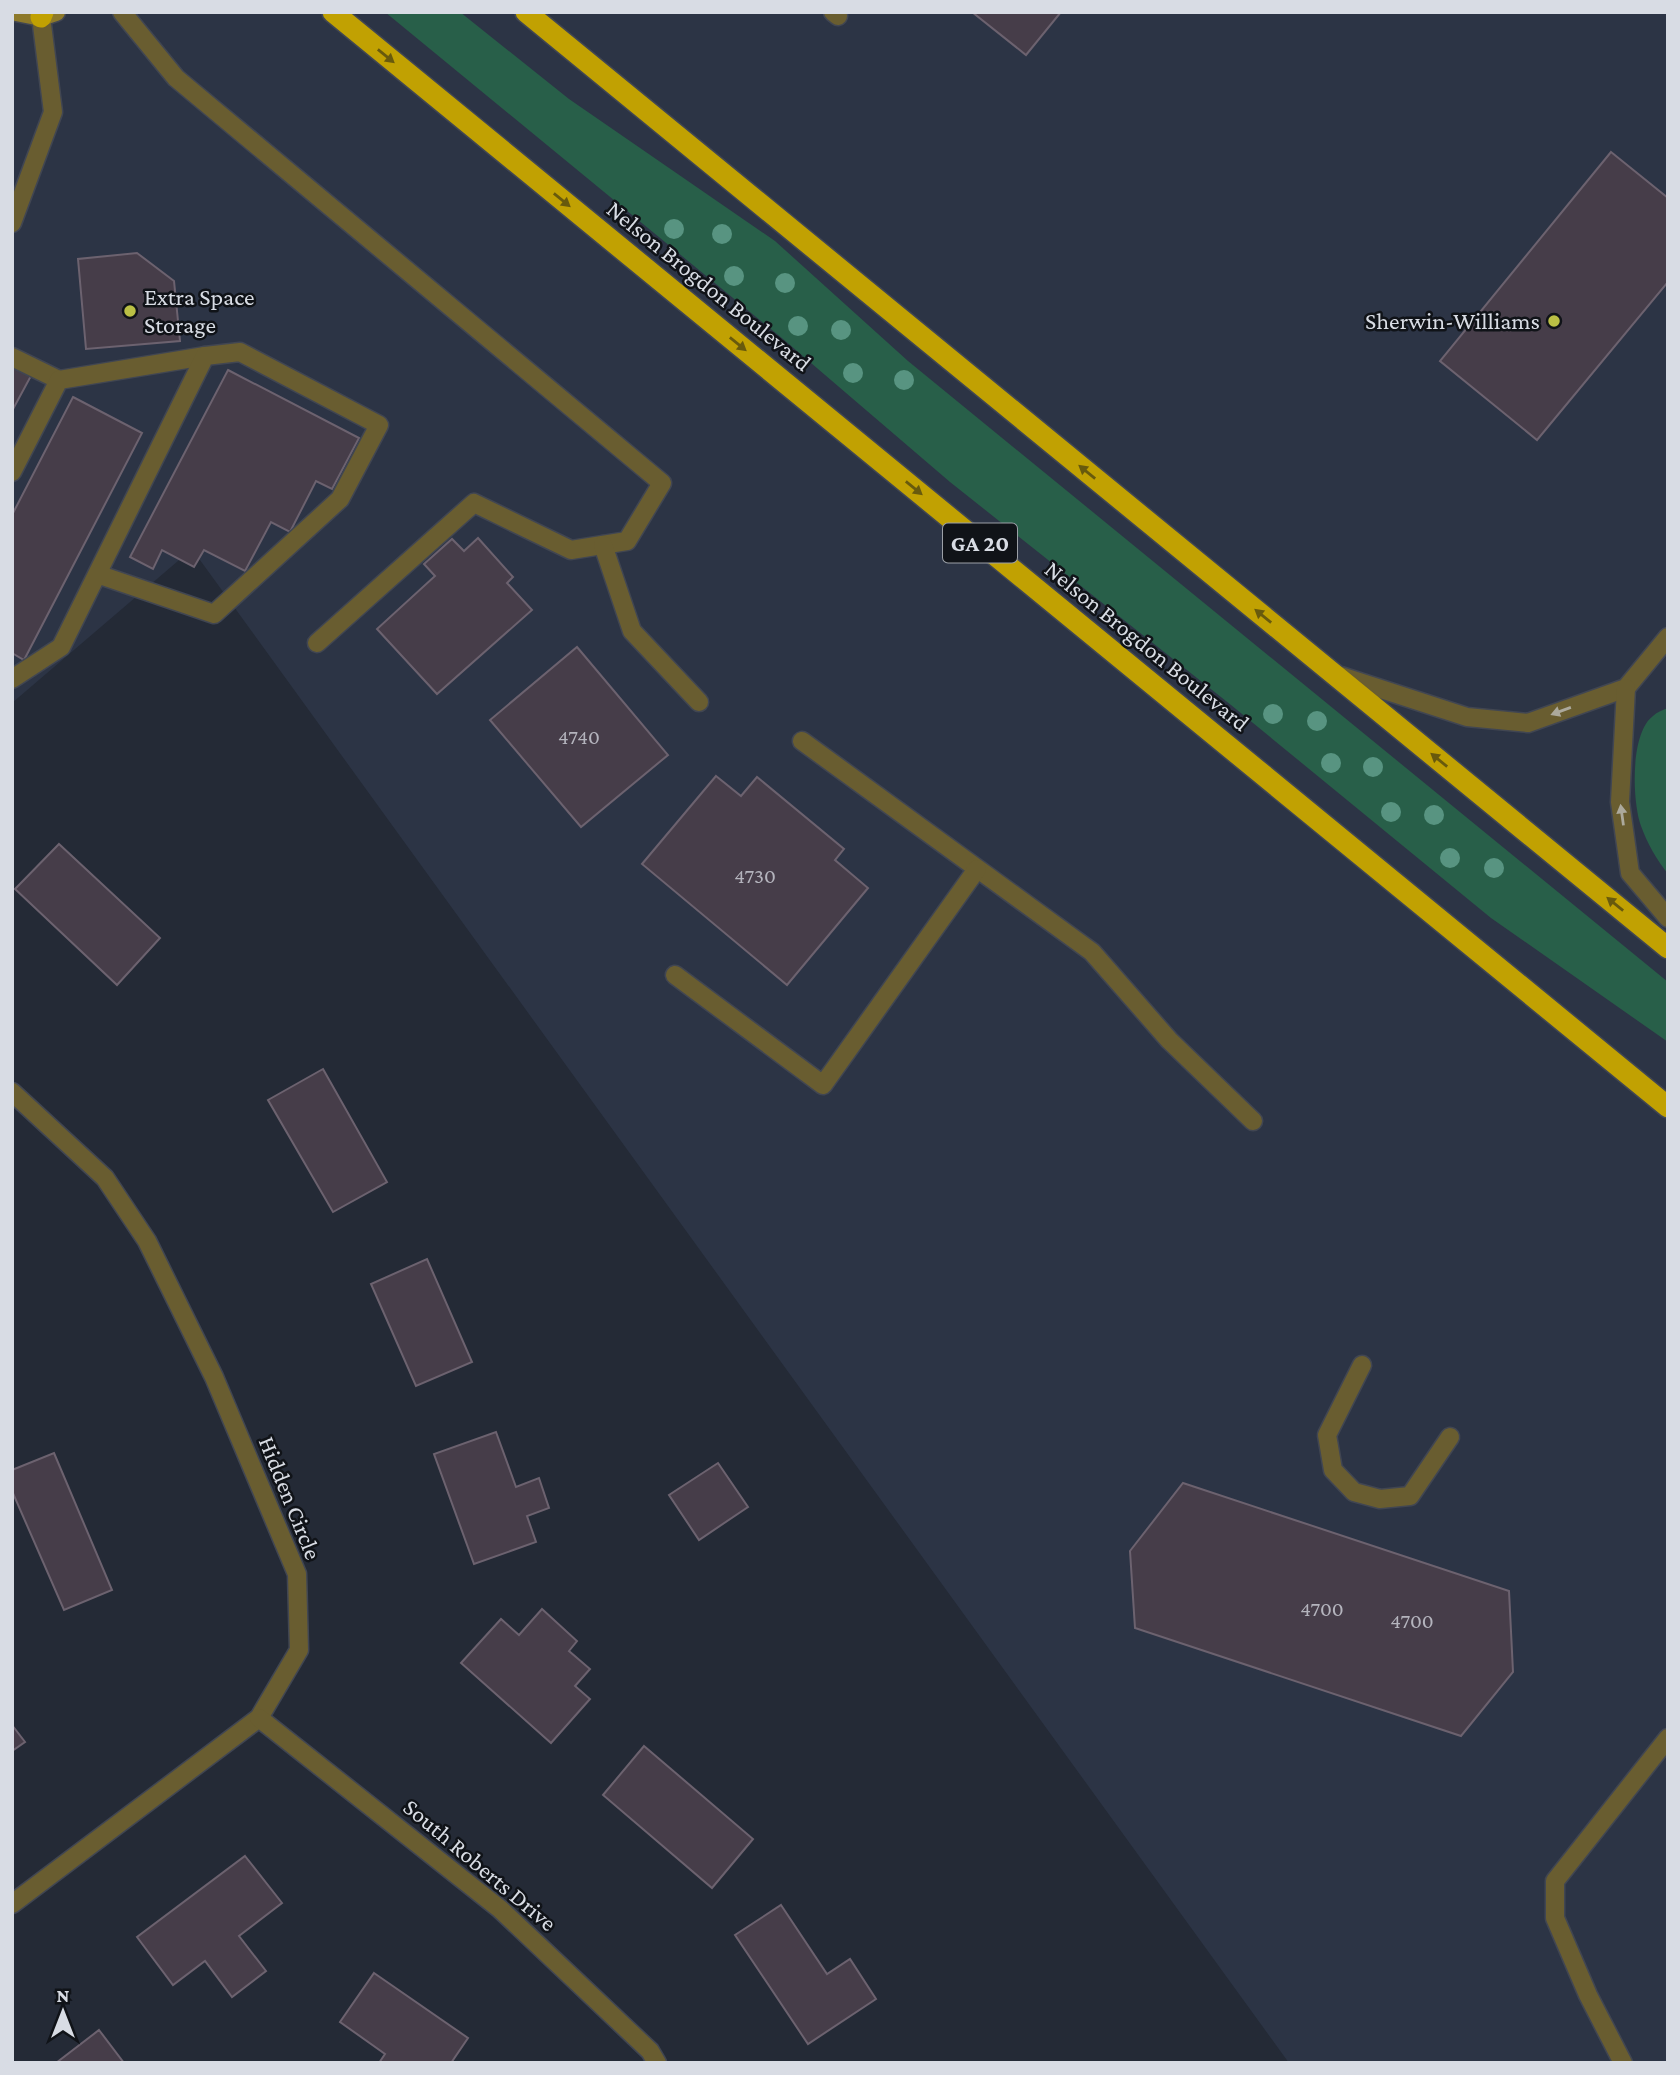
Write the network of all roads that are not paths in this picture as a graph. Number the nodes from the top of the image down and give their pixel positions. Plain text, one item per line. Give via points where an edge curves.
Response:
1 (16, 12) edge
2 (122, 12) edge
3 (333, 12) edge
4 (526, 12) edge
5 (47, 14) edge
6 (12, 223) edge
7 (205, 356) junction
8 (12, 357) edge
9 (59, 380) junction
10 (12, 472) edge
11 (603, 545) junction
12 (97, 574) junction
13 (1668, 637) edge
14 (317, 643) dead end
15 (1334, 674) junction
16 (12, 679) edge
17 (1626, 688) junction
18 (699, 702) dead end
19 (802, 741) dead end
20 (977, 869) junction
21 (1668, 918) edge
22 (1668, 948) edge
23 (675, 975) dead end
24 (12, 1092) edge
25 (1668, 1107) edge
26 (1253, 1121) dead end
27 (1362, 1366) dead end
28 (1450, 1437) dead end
29 (259, 1718) junction
30 (1668, 1738) edge
31 (12, 1904) edge
32 (657, 2063) edge
33 (1623, 2063) edge

1 - 5 street
2 - 11 street via 176,78 662,483 627,541
3 -> 25 highway, Nelson Brogdon Boulevard / GA 20
15 -> 4 highway
5 - 6 street via 53,112
7 - 9 street
7 - 12 street
7 - 12 street via 240,352 379,425 340,499 214,614
8 - 9 street
9 - 10 street
11 - 14 street via 571,550 474,503
11 - 18 street via 632,631
12 - 16 street via 61,647
13 - 17 street
17 -> 15 street via 1528,723 1467,717
22 -> 15 highway
21 -> 17 street via 1630,873 1620,802
19 - 20 street
20 - 23 street via 822,1085
20 - 26 street via 1092,951 1169,1040
24 - 29 street, Hidden Circle via 105,1178 147,1241 214,1377 297,1574 299,1650
27 - 28 street via 1327,1435 1333,1470 1354,1492 1380,1499 1410,1496
29 - 31 street, Hidden Circle
29 - 32 street, South Roberts Drive via 500,1909 650,2051
30 - 33 street via 1555,1881 1555,1918

